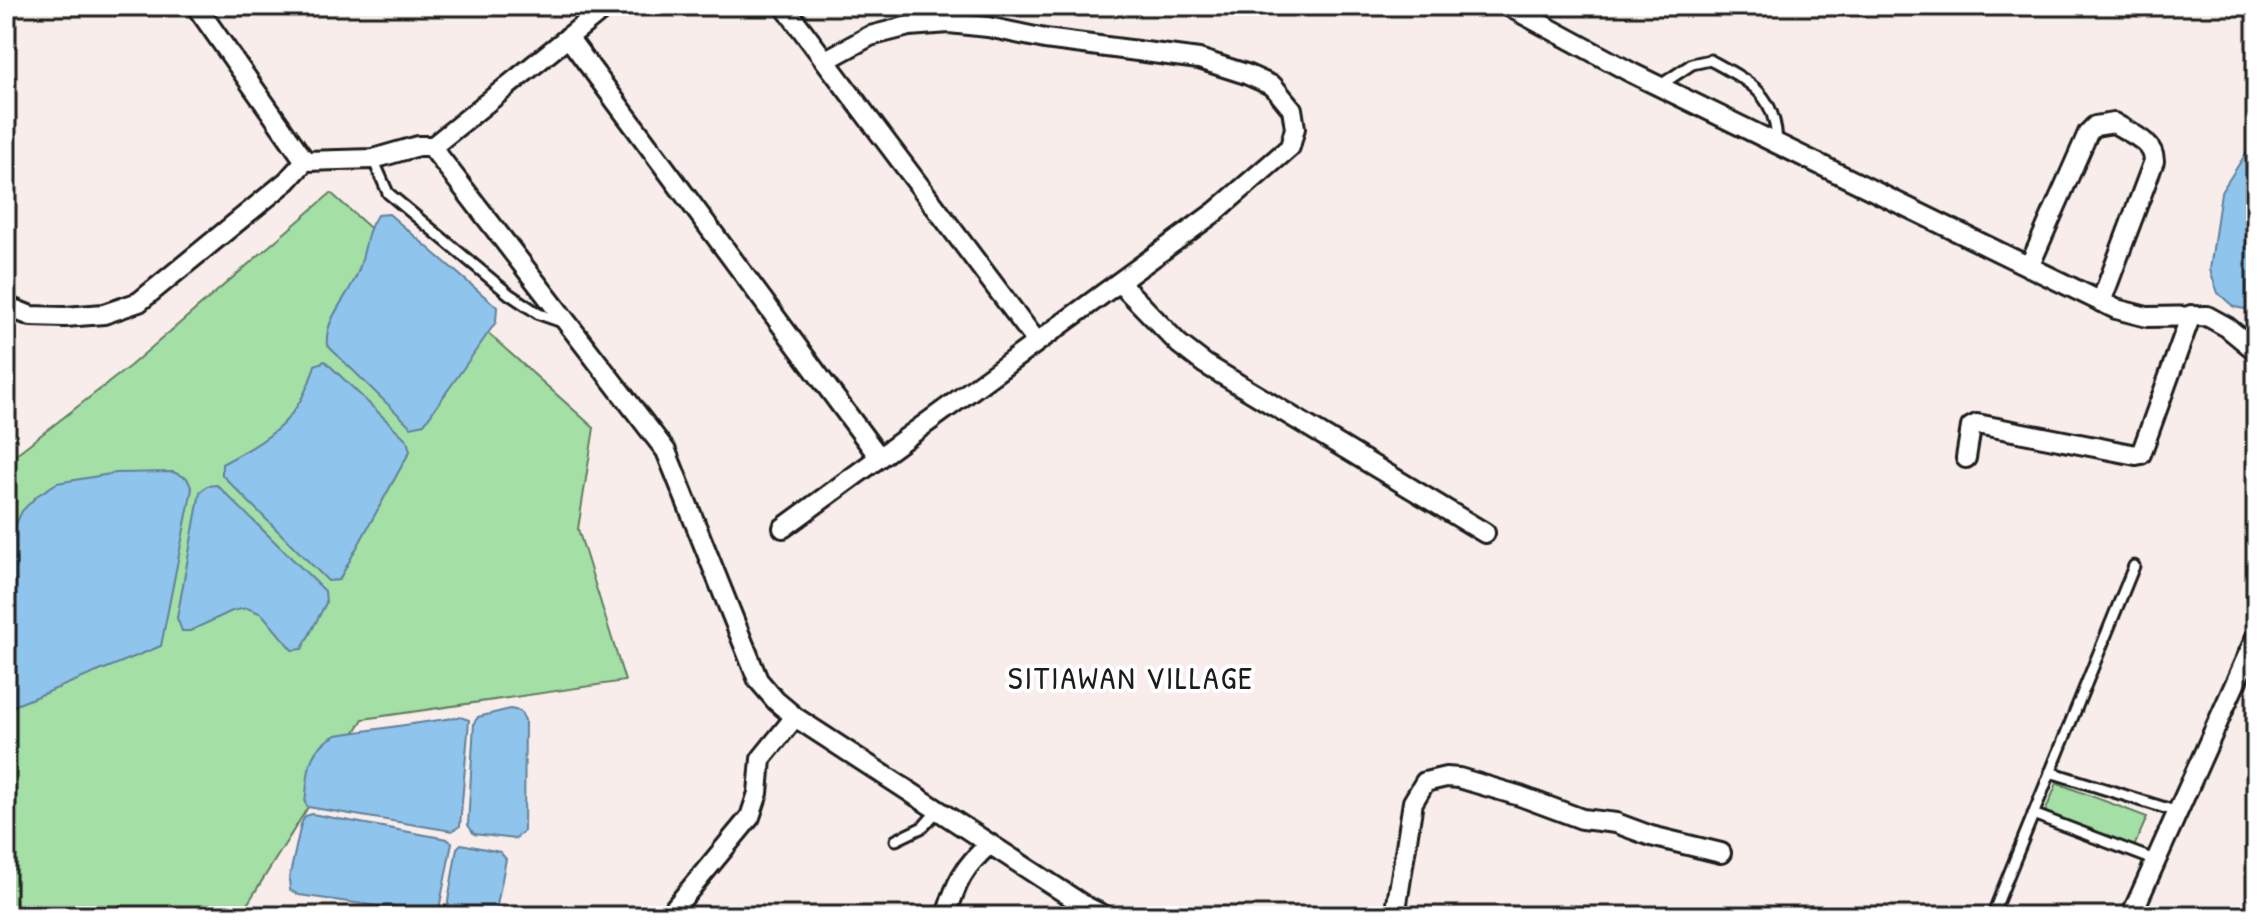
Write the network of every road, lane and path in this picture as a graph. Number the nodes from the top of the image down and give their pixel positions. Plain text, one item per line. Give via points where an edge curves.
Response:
1 (196, 6) edge
2 (607, 6) edge
3 (784, 6) edge
4 (1508, 6) edge
5 (568, 37) junction
6 (826, 60) junction
7 (1659, 86) junction
8 (1777, 144) junction
9 (432, 147) junction
10 (373, 159) junction
11 (305, 161) junction
12 (2029, 267) junction
13 (1119, 282) junction
14 (2101, 302) junction
15 (6, 306) edge
16 (2191, 315) junction
17 (569, 325) junction
18 (1037, 342) junction
19 (2256, 351) edge
20 (879, 457) junction
21 (1966, 458) dead end
22 (783, 528) dead end
23 (1485, 533) dead end
24 (2134, 566) dead end
25 (2256, 637) edge
26 (795, 717) junction
27 (2050, 772) junction
28 (938, 810) junction
29 (2178, 812) junction
30 (2033, 814) junction
31 (896, 840) dead end
32 (990, 844) junction
33 (1721, 853) dead end
34 (2157, 861) junction
35 (668, 916) edge
36 (946, 916) edge
37 (1105, 916) edge
38 (1395, 916) edge
39 (1992, 916) edge
40 (2131, 916) edge

1 - 11 street
2 - 5 street
3 - 6 street
4 - 7 street
5 - 9 street
5 - 20 street
6 - 13 street via 870,36 949,23 1199,59 1273,86 1292,109 1290,147 1215,212
6 - 18 street
7 - 8 street
7 - 8 lane via 1692,64 1710,60 1760,90 1771,108
8 - 12 street
9 - 10 street
9 - 17 street
10 - 11 street
10 - 17 lane via 388,193 509,294
11 - 15 street via 139,302 104,314 65,317 31,316
12 - 14 street
12 - 14 street via 2088,133 2095,126 2114,123 2150,146 2154,161
13 - 18 street
13 - 23 street via 1205,364
14 - 16 street via 2147,317
16 - 19 street via 2207,316 2227,327
16 - 21 street via 2141,454 1977,424 1971,427
17 - 26 street via 666,451 758,680
18 - 20 street
20 - 22 street
24 - 27 lane
25 - 29 street
26 - 28 street
26 - 35 street via 761,759 750,817
27 - 29 lane
27 - 30 lane
28 - 31 lane via 923,827
28 - 32 street
29 - 34 street
30 - 34 lane
30 - 39 lane
32 - 36 street via 957,882
32 - 37 street
33 - 38 street via 1616,823 1582,819 1474,781 1435,778 1425,782 1413,802
34 - 40 street

